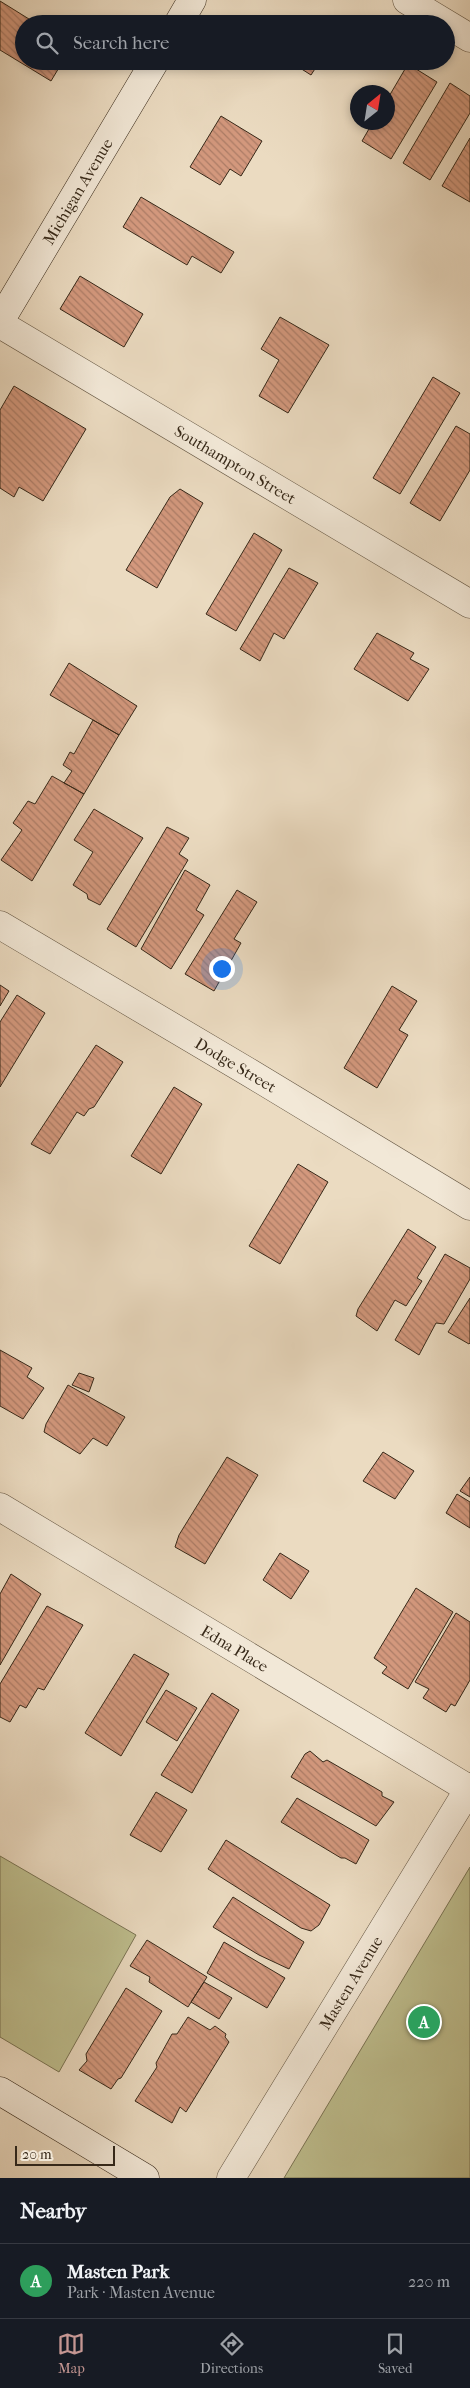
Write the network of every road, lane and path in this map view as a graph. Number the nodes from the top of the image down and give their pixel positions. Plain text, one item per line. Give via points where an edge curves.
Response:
1 (192, 0) edge
2 (407, 0) edge
3 (183, 15) edge
4 (432, 15) edge
5 (455, 29) edge
6 (470, 38) edge
7 (150, 70) edge
8 (0, 323) edge
9 (470, 604) edge
10 (0, 925) edge
11 (470, 1206) edge
12 (0, 1506) edge
13 (470, 1788) edge
14 (0, 2091) edge
15 (145, 2178) edge
16 (231, 2178) edge

1 - 3 street
2 - 4 street
5 - 6 street
7 - 8 street, Michigan Avenue
8 - 9 street, Southampton Street
10 - 11 street, Dodge Street
12 - 13 street, Edna Place
13 - 16 street, Masten Avenue
14 - 15 street

